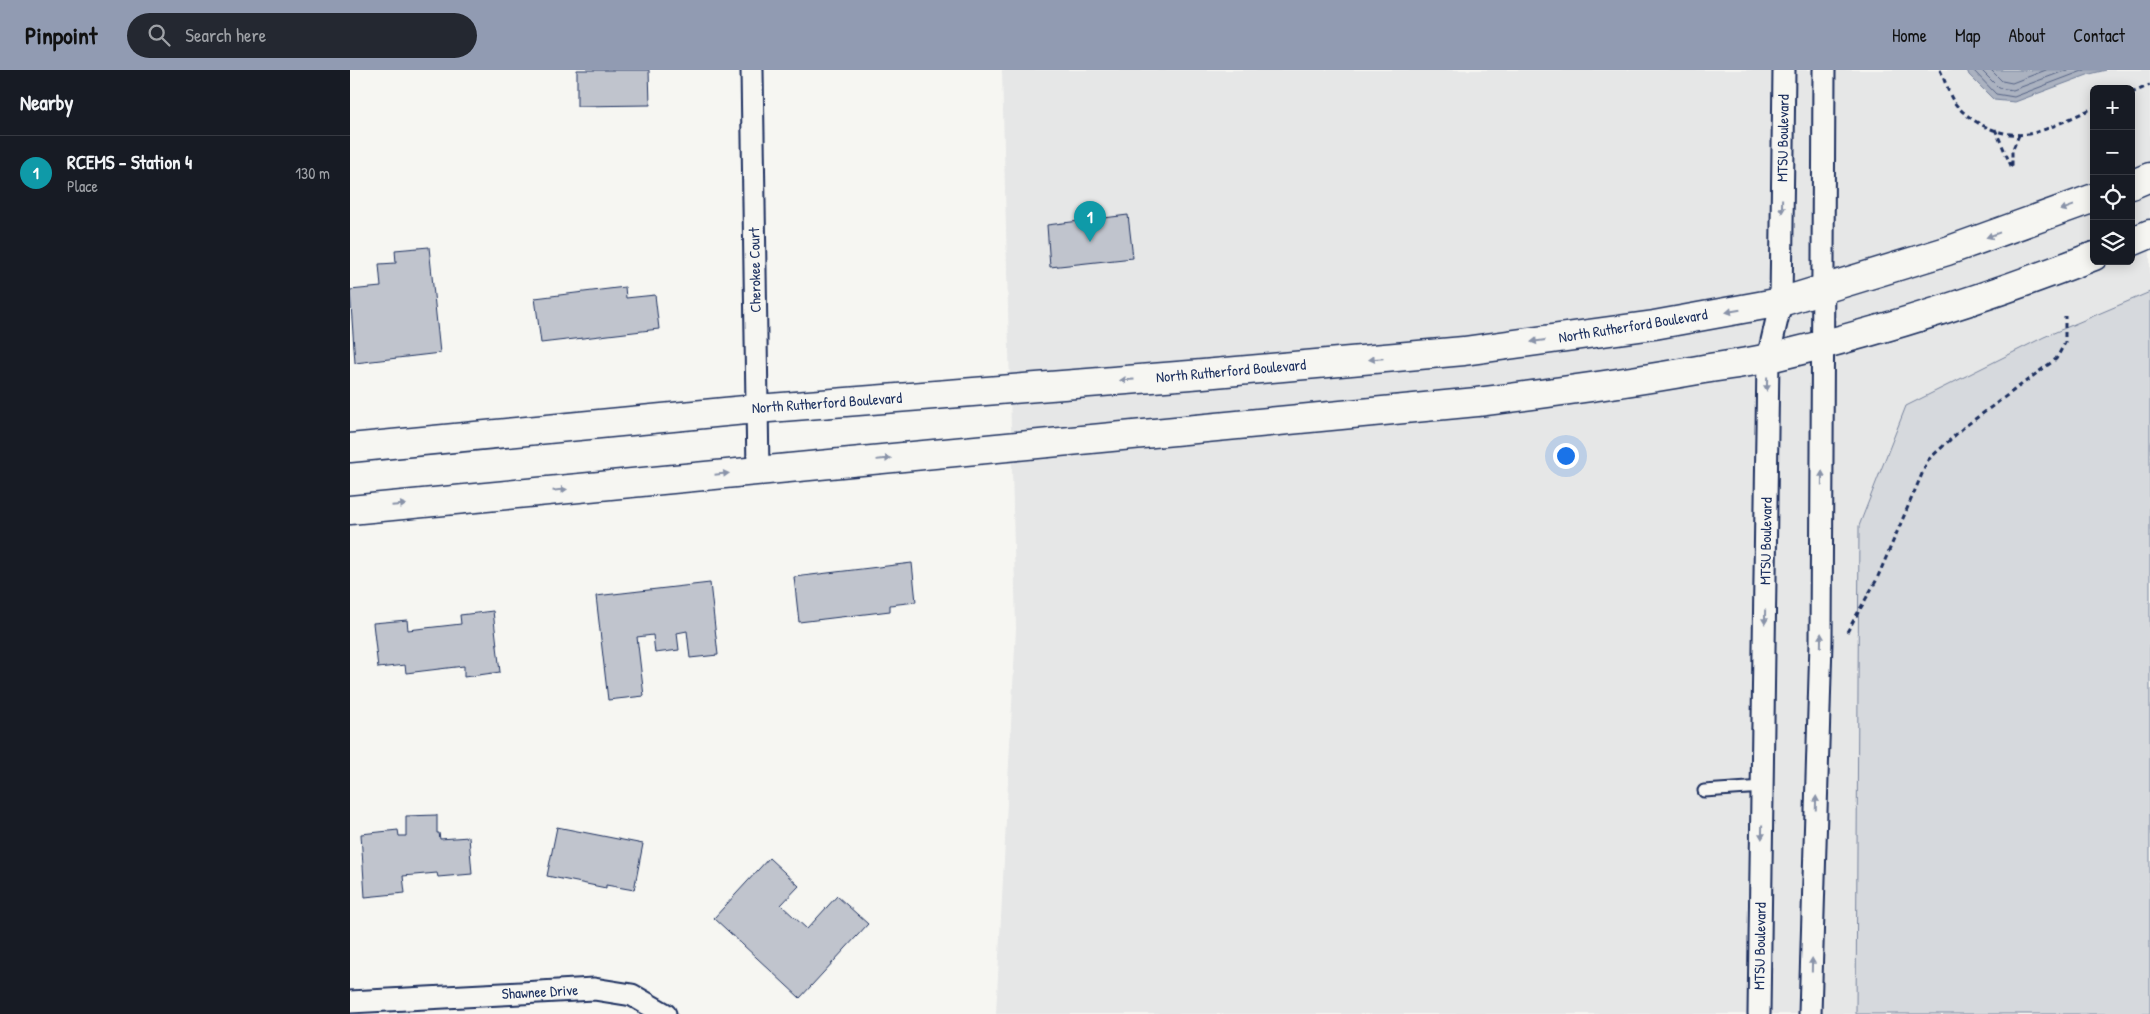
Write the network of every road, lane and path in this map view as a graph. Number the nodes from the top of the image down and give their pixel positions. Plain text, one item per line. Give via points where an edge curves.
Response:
1 (752, 70) edge
2 (1784, 70) edge
3 (1824, 70) edge
4 (1940, 70) edge
5 (2150, 85) edge
6 (2135, 91) edge
7 (2090, 110) edge
8 (1995, 129) junction
9 (2019, 135) junction
10 (2150, 177) edge
11 (2135, 183) edge
12 (2090, 199) edge
13 (2150, 234) edge
14 (2135, 240) edge
15 (2090, 258) edge
16 (1824, 289) junction
17 (1781, 302) junction
18 (2065, 316) dead end
19 (1824, 344) junction
20 (1768, 358) junction
21 (756, 408) junction
22 (350, 448) edge
23 (758, 471) junction
24 (350, 510) edge
25 (1842, 639) dead end
26 (1763, 787) junction
27 (1704, 791) dead end
28 (350, 1002) edge
29 (665, 1014) edge
30 (1759, 1014) edge
31 (1810, 1014) edge

1 - 21 street, Cherokee Court
2 -> 17 street, MTSU Boulevard
3 - 16 street
4 - 8 path via 1954,101 1969,117
5 - 6 path
7 - 9 path via 2033,133
8 - 9 path
8 - 9 path via 2012,168 2012,151
10 - 11 main road
12 -> 16 main road, North Rutherford Boulevard via 1947,251
13 - 14 main road
15 - 19 main road via 1910,320
16 - 17 main road, North Rutherford Boulevard
16 - 19 street
17 - 20 street, MTSU Boulevard
17 -> 21 main road, North Rutherford Boulevard via 1654,325 1464,351
18 - 25 path via 2065,343 2056,359 1963,428 1928,460 1876,581
19 - 20 main road
31 -> 19 street via 1821,642
23 -> 20 main road via 1477,402 1606,386
20 -> 26 street, MTSU Boulevard
21 - 22 main road, North Rutherford Boulevard
21 - 23 street, Cherokee Court
24 -> 23 main road
26 - 27 lane
26 -> 30 street, MTSU Boulevard
28 - 29 street, Shawnee Drive via 594,989 632,995

